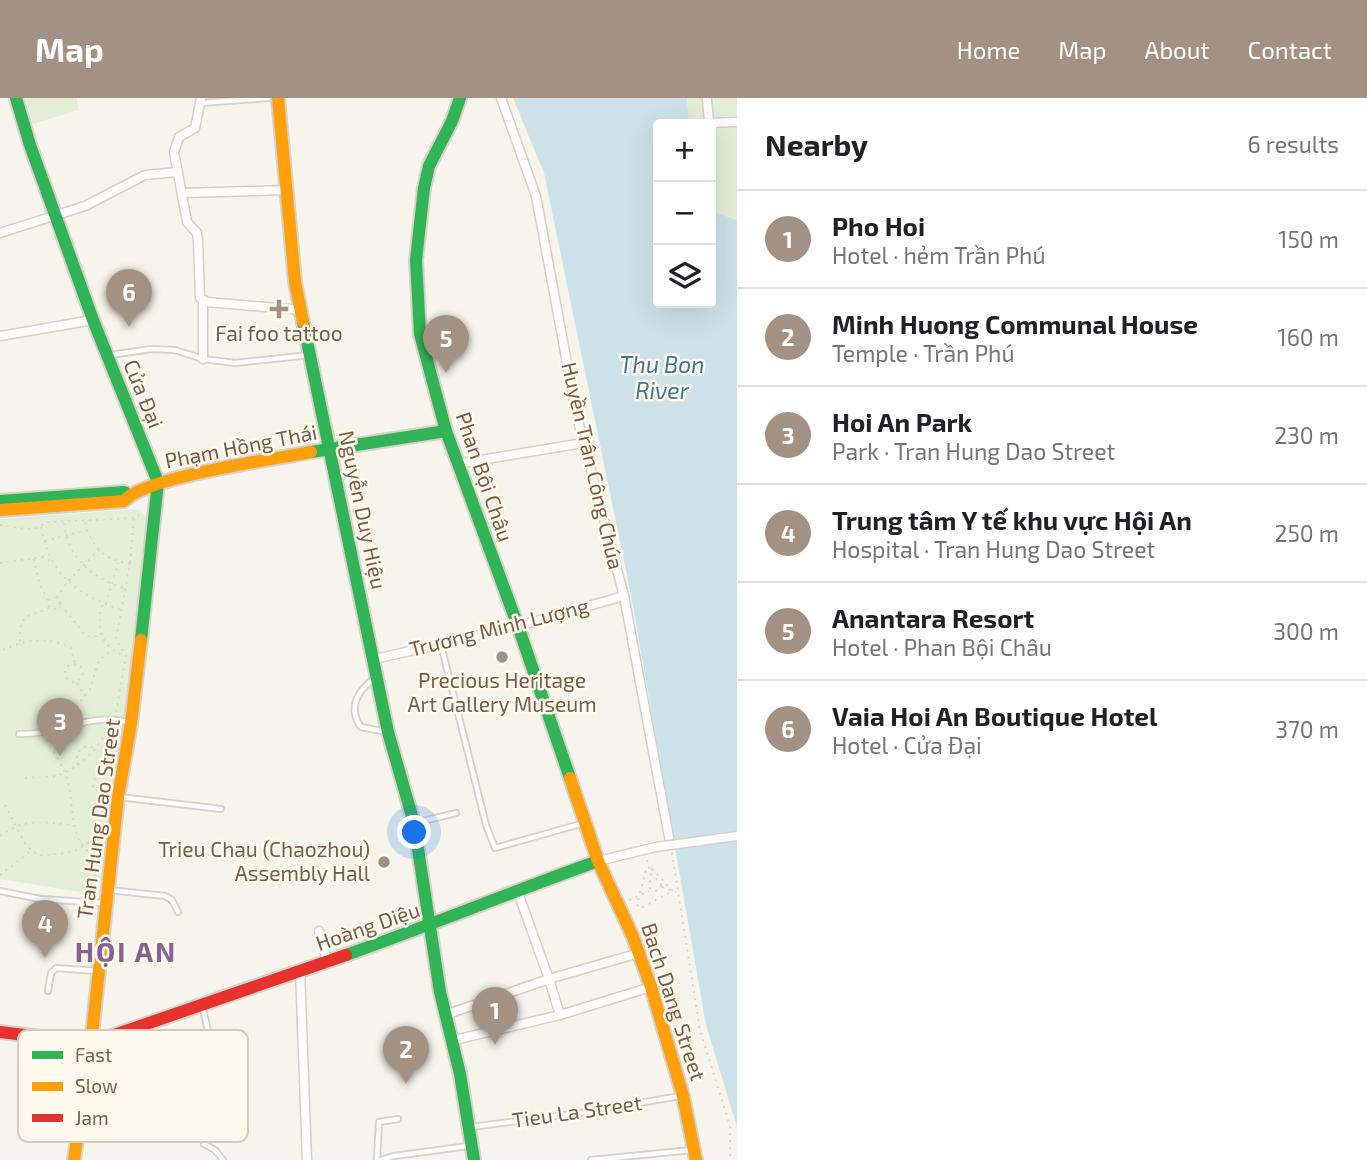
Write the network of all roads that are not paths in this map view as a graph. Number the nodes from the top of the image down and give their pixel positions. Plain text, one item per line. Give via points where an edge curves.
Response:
1 (16, 98) edge
2 (268, 98) edge
3 (278, 98) edge
4 (460, 98) edge
5 (500, 98) edge
6 (708, 98) edge
7 (201, 101) edge
8 (737, 122) edge
9 (178, 172) junction
10 (286, 191) junction
11 (183, 193) junction
12 (56, 217) junction
13 (0, 233) edge
14 (203, 302) junction
15 (301, 310) junction
16 (93, 320) junction
17 (0, 336) edge
18 (310, 355) junction
19 (107, 356) junction
20 (203, 359) junction
21 (446, 431) junction
22 (583, 443) junction
23 (329, 449) junction
24 (457, 464) junction
25 (158, 482) junction
26 (129, 495) junction
27 (0, 500) edge
28 (0, 510) edge
29 (624, 596) junction
30 (518, 626) junction
31 (440, 644) junction
32 (375, 659) junction
33 (378, 677) junction
34 (131, 723) junction
35 (388, 733) junction
36 (19, 734) dead end
37 (118, 797) junction
38 (220, 809) dead end
39 (456, 813) dead end
40 (414, 823) junction
41 (585, 823) junction
42 (737, 836) edge
43 (669, 837) dead end
44 (598, 861) junction
45 (517, 890) junction
46 (0, 891) edge
47 (107, 897) junction
48 (178, 912) dead end
49 (429, 926) junction
50 (319, 931) dead end
51 (639, 953) junction
52 (327, 961) junction
53 (300, 970) junction
54 (99, 971) junction
55 (550, 979) junction
56 (651, 987) junction
57 (48, 991) dead end
58 (202, 1004) junction
59 (560, 1014) junction
60 (445, 1015) junction
61 (92, 1030) edge
62 (127, 1030) edge
63 (209, 1030) edge
64 (0, 1032) edge
65 (18, 1034) edge
66 (450, 1041) junction
67 (683, 1096) junction
68 (398, 1119) dead end
69 (470, 1127) junction
70 (76, 1142) edge
71 (204, 1144) dead end
72 (473, 1146) junction
73 (695, 1155) edge
74 (74, 1160) edge
75 (223, 1160) edge
76 (307, 1160) edge
77 (379, 1160) edge
78 (474, 1160) edge
79 (592, 1160) edge

1 - 12 street, Cửa Đại
2 - 7 lane
3 - 10 street, Nguyễn Duy Hiệu
4 - 21 street, Phan Bội Châu via 429,166 416,260 420,334
5 - 22 street, Huyền Trân Công Chúa via 536,195
6 - 8 street via 709,123
7 - 9 street via 195,128 176,142
9 - 11 street
9 - 12 street via 145,175
10 - 11 street
10 - 15 street, Nguyễn Duy Hiệu
11 - 14 street via 187,222 197,233
12 - 13 street
12 - 16 street, Cửa Đại
14 - 15 street
14 - 20 street
15 - 18 street, Nguyễn Duy Hiệu
16 - 17 street
16 - 19 street, Cửa Đại
18 - 20 lane via 235,363
18 - 23 street, Nguyễn Duy Hiệu
19 - 20 lane via 150,349 175,350
19 - 25 street, Cửa Đại
21 - 23 street, Phạm Hồng Thái
21 - 24 street, Phan Bội Châu
22 - 24 street
22 - 29 street, Huyền Trân Công Chúa
23 - 25 street, Phạm Hồng Thái
23 - 32 street, Nguyễn Duy Hiệu
24 - 30 street, Phan Bội Châu
25 - 26 street, Phạm Hồng Thái
25 - 34 street, Tran Hung Dao Street
26 - 27 street, Phạm Hồng Thái
26 - 28 street, Phạm Hồng Thái via 124,502
29 - 30 street, Trương Minh Lượng
29 - 43 street, Huyền Trân Công Chúa
30 - 31 street, Trương Minh Lượng
30 - 41 street, Phan Bội Châu
31 - 32 street, Trương Minh Lượng
31 - 41 lane via 495,848
32 - 33 street, Nguyễn Duy Hiệu
33 - 35 street, Nguyễn Duy Hiệu
33 - 35 lane via 363,687 355,700 356,720 361,727
34 - 36 lane via 113,718
34 - 37 street, Tran Hung Dao Street
35 - 40 street, Nguyễn Duy Hiệu
37 - 38 lane
37 - 47 street, Tran Hung Dao Street
39 - 40 lane
40 - 49 street, Nguyễn Duy Hiệu
41 - 44 street, Phan Bội Châu
42 - 44 street, Hoàng Diệu, bridge via 656,846
44 - 45 street, Hoàng Diệu
44 - 51 street, Bach Dang Street
45 - 49 street, Hoàng Diệu
45 - 55 street
46 - 47 lane via 40,899
47 - 48 lane via 165,896
47 - 54 street, Tran Hung Dao Street
49 - 52 street, Hoàng Diệu
49 - 60 street, Nguyễn Duy Hiệu
50 - 52 street
51 - 55 street
51 - 56 street, Bach Dang Street
52 - 53 street, Hoàng Diệu
53 - 58 street, Hoàng Diệu
53 - 76 street
54 - 57 lane via 56,968
54 - 61 street, Tran Hung Dao Street
55 - 59 street
55 - 60 street
56 - 59 street
56 - 67 street, Bach Dang Street
58 - 62 street, Hoàng Diệu
58 - 63 lane
59 - 66 street
60 - 66 street, Nguyễn Duy Hiệu
64 - 65 street
66 - 69 street, Nguyễn Duy Hiệu
67 - 69 lane, Tieu La Street
67 - 73 street, Bach Dang Street
68 - 77 lane via 379,1122
69 - 72 street, Nguyễn Duy Hiệu
70 - 74 street, Tran Hung Dao Street
71 - 75 lane
72 - 77 lane
72 - 78 street, Nguyễn Duy Hiệu
73 - 79 lane

